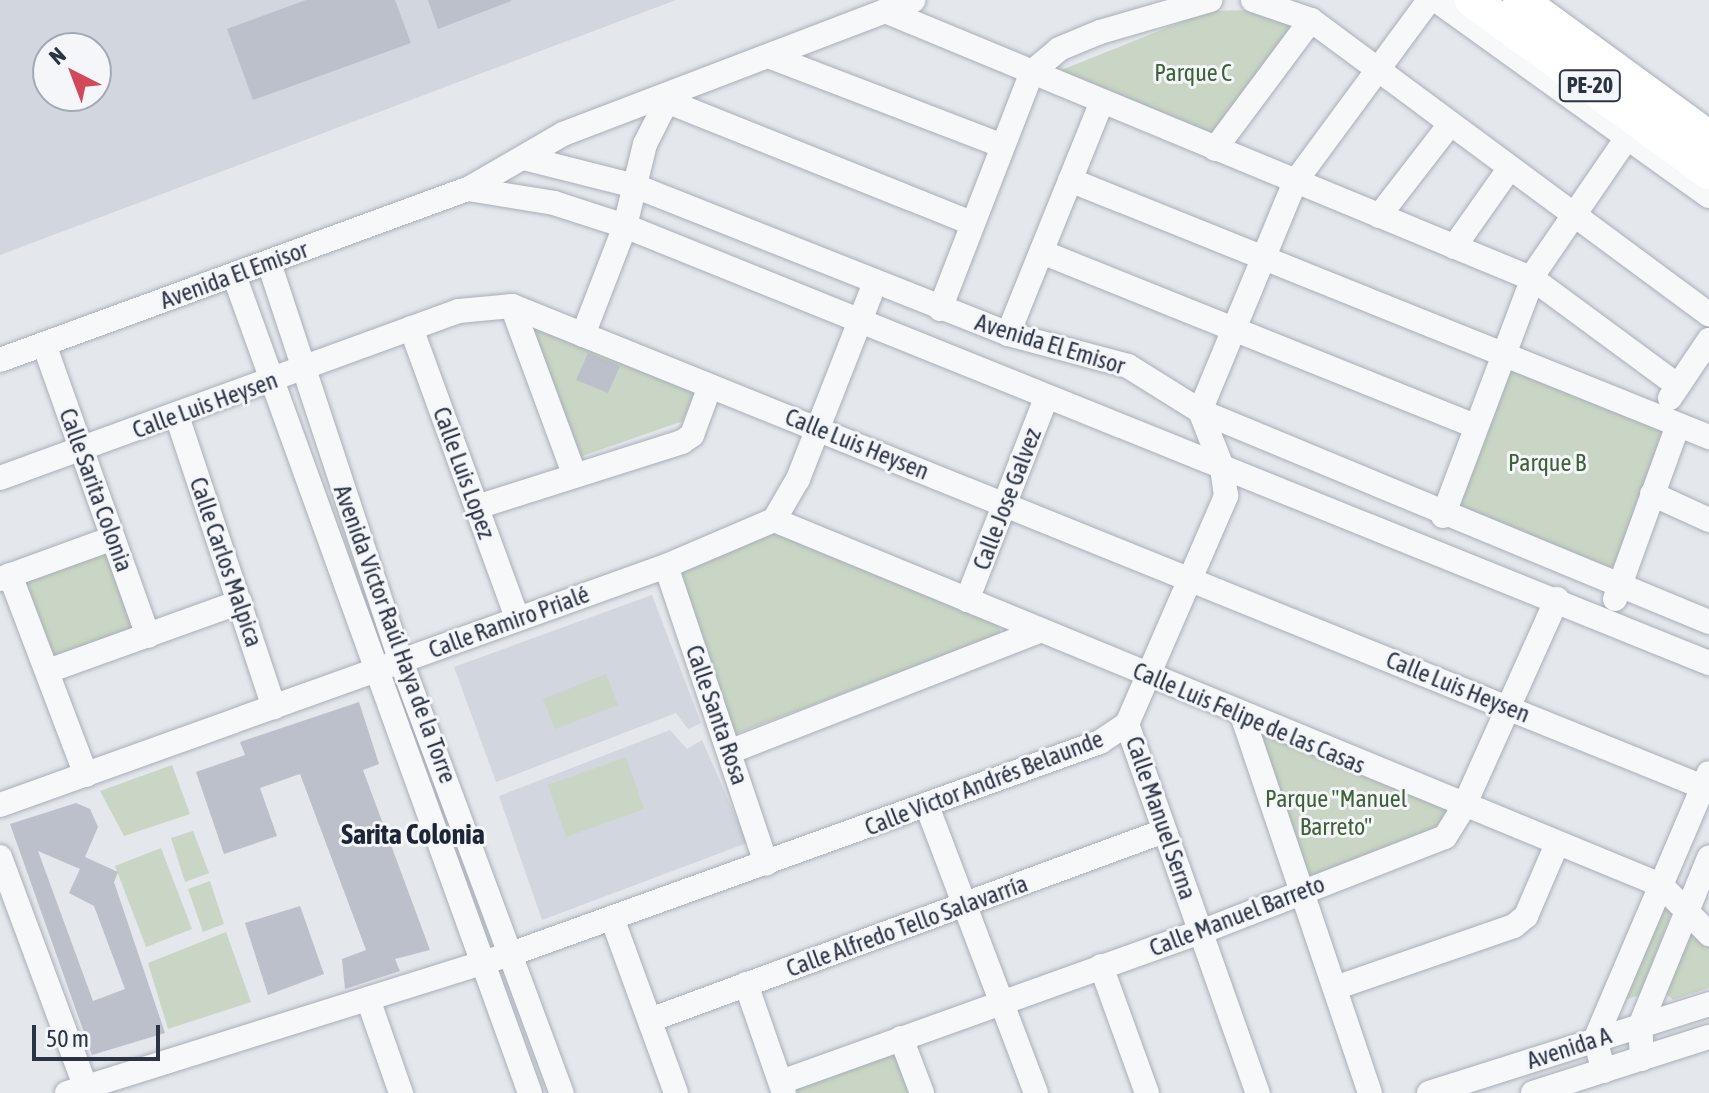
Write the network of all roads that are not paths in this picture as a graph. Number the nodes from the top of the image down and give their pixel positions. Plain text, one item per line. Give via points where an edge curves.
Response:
1 (913, 0) edge
2 (1210, 0) edge
3 (1253, 0) edge
4 (1429, 0) edge
5 (1436, 0) edge
6 (1472, 0) edge
7 (1520, 0) edge
8 (1552, 0) edge
9 (1173, 5) edge
10 (885, 11) junction
11 (1311, 20) junction
12 (771, 57) junction
13 (1378, 70) junction
14 (1032, 72) junction
15 (678, 95) junction
16 (1102, 101) junction
17 (1709, 113) edge
18 (1450, 124) junction
19 (1628, 136) junction
20 (1709, 138) edge
21 (1003, 146) junction
22 (1215, 149) junction
23 (528, 159) junction
24 (1509, 169) junction
25 (1709, 172) edge
26 (1070, 180) junction
27 (1295, 182) junction
28 (635, 186) junction
29 (468, 189) junction
30 (1709, 196) edge
31 (1379, 216) junction
32 (1571, 216) junction
33 (972, 223) junction
34 (625, 226) junction
35 (1454, 247) junction
36 (1042, 252) junction
37 (1266, 256) junction
38 (269, 263) junction
39 (234, 275) junction
40 (1533, 279) junction
41 (875, 283) junction
42 (512, 306) junction
43 (940, 309) junction
44 (1709, 315) edge
45 (861, 321) junction
46 (411, 328) junction
47 (1236, 329) junction
48 (1008, 334) junction
49 (583, 335) junction
50 (1709, 340) edge
51 (44, 344) junction
52 (1502, 353) junction
53 (0, 360) edge
54 (302, 370) junction
55 (271, 380) junction
56 (710, 386) junction
57 (1678, 386) junction
58 (1046, 398) junction
59 (1200, 411) junction
60 (177, 416) junction
61 (1668, 420) junction
62 (1475, 426) junction
63 (816, 428) junction
64 (1709, 437) edge
65 (82, 450) junction
66 (1222, 467) junction
67 (575, 476) junction
68 (0, 478) edge
69 (1652, 494) junction
70 (1006, 505) junction
71 (477, 507) junction
72 (1443, 516) junction
73 (774, 520) junction
74 (1709, 520) edge
75 (113, 538) junction
76 (666, 566) junction
77 (5, 577) edge
78 (1189, 578) junction
79 (1618, 586) junction
80 (1557, 599) junction
81 (967, 600) junction
82 (240, 602) junction
83 (1709, 609) edge
84 (1685, 612) junction
85 (517, 617) junction
86 (1610, 621) junction
87 (1709, 622) edge
88 (1040, 631) junction
89 (148, 636) junction
90 (1709, 663) edge
91 (390, 665) junction
92 (48, 671) junction
93 (1148, 676) junction
94 (274, 707) junction
95 (1508, 707) junction
96 (1242, 715) junction
97 (1127, 724) junction
98 (729, 752) junction
99 (86, 775) junction
100 (1706, 780) edge
101 (0, 805) edge
102 (927, 806) junction
103 (1464, 806) junction
104 (1164, 831) junction
105 (1557, 844) junction
106 (0, 857) edge
107 (1709, 858) edge
108 (766, 864) junction
109 (1661, 885) junction
110 (1301, 892) junction
111 (965, 906) junction
112 (1687, 913) junction
113 (612, 918) junction
114 (1201, 932) junction
115 (1709, 934) edge
116 (511, 954) junction
117 (483, 963) junction
118 (1101, 966) junction
119 (746, 984) junction
120 (1335, 988) junction
121 (368, 999) junction
122 (1002, 1001) junction
123 (1709, 1004) edge
124 (650, 1020) junction
125 (1640, 1026) junction
126 (1709, 1037) edge
127 (901, 1038) junction
128 (1595, 1040) junction
129 (1642, 1059) junction
130 (1604, 1071) junction
131 (782, 1088) edge
132 (80, 1091) edge
133 (401, 1093) edge
134 (530, 1093) edge
135 (562, 1093) edge
136 (676, 1093) edge
137 (922, 1093) edge
138 (1036, 1093) edge
139 (1147, 1093) edge
140 (1258, 1093) edge
141 (1370, 1093) edge
142 (1429, 1093) edge
143 (1533, 1093) edge

1 - 10 street
2 - 9 street
3 - 11 street
4 - 13 street
5 - 19 street
6 - 25 highway, PE-20
7 - 20 highway
8 - 17 highway, PE-20
9 - 14 street via 1059,49
10 - 12 street
10 - 14 street
11 - 13 street
11 - 22 street
12 - 15 street
12 - 21 street
13 - 18 street
13 - 27 street
14 - 16 street
14 - 21 street
15 - 23 street via 563,134
15 - 28 street via 645,144
15 - 33 street
16 - 22 street
16 - 26 street
18 - 24 street
18 - 31 street
19 - 30 street
19 - 32 street
21 - 33 street
22 - 27 street
23 - 28 street, Avenida El Emisor
23 - 29 street, Avenida El Emisor
24 - 32 street
24 - 35 street
26 - 36 street
26 - 37 street
27 - 31 street
27 - 37 street
28 - 34 street
28 - 41 street, Avenida El Emisor
29 - 34 street, Avenida El Emisor via 554,203
29 - 38 street, Avenida El Emisor
31 - 35 street
32 - 40 street
32 - 44 street
33 - 43 street
34 - 45 street, Avenida El Emisor
34 - 49 street
35 - 40 street
36 - 47 street
36 - 48 street
37 - 47 street
37 - 52 street
38 - 39 street, Avenida El Emisor
38 - 54 street, Avenida Víctor Raúl Haya de la Torre
39 - 51 street, Avenida El Emisor
39 - 55 street, Avenida Víctor Raúl Haya de la Torre
40 - 52 street
40 - 57 street
41 - 43 street, Avenida El Emisor
41 - 45 street
42 - 46 street, Calle Luis Heysen via 459,311
42 - 49 street, Calle Luis Heysen
42 - 67 street
43 - 48 street, Avenida El Emisor
45 - 58 street, Avenida El Emisor
45 - 63 street
46 - 54 street, Calle Luis Heysen
46 - 71 street, Calle Luis Lopez
47 - 59 street
47 - 62 street
48 - 59 street, Avenida El Emisor via 1128,366
49 - 56 street, Calle Luis Heysen
50 - 57 street
51 - 53 street, Avenida El Emisor
51 - 65 street, Calle Sarita Colonia
52 - 61 street
52 - 62 street
54 - 55 street, Calle Luis Heysen
54 - 91 street, Avenida Víctor Raúl Haya de la Torre
55 - 60 street, Calle Luis Heysen
55 - 91 street, Avenida Víctor Raúl Haya de la Torre
56 - 63 street, Calle Luis Heysen
56 - 67 street via 692,435
57 - 61 street
58 - 66 street, Avenida El Emisor
58 - 70 street, Calle Jose Galvez
59 - 66 street, Calle Victor Andrés Belaunde
59 - 72 street, Avenida El Emisor
60 - 65 street, Calle Luis Heysen
60 - 82 street, Calle Carlos Malpica
61 - 64 street
61 - 69 street
62 - 72 street
63 - 70 street, Calle Luis Heysen
63 - 73 street via 798,479
65 - 68 street, Calle Luis Heysen
65 - 75 street, Calle Sarita Colonia
66 - 78 street, Calle Victor Andrés Belaunde via 1226,496
66 - 80 street, Avenida El Emisor
67 - 71 street
69 - 74 street
69 - 79 street
70 - 78 street, Calle Luis Heysen
70 - 81 street, Calle Jose Galvez
71 - 85 street, Calle Luis Lopez
72 - 79 street, Avenida El Emisor
73 - 76 street, Calle Ramiro Prialé
73 - 81 street, Calle Luis Felipe de las Casas
75 - 77 street
75 - 89 street, Calle Sarita Colonia
76 - 85 street, Calle Ramiro Prialé
76 - 98 street, Calle Santa Rosa
77 - 92 street
78 - 93 street, Calle Victor Andrés Belaunde
78 - 95 street, Calle Luis Heysen
79 - 84 street, Avenida El Emisor
79 - 86 street
80 - 86 street, Avenida El Emisor
80 - 95 street, Calle Manuel Barreto
81 - 88 street, Calle Luis Felipe de las Casas
82 - 89 street
82 - 94 street, Calle Carlos Malpica
83 - 84 street
84 - 87 street, Avenida El Emisor
85 - 91 street, Calle Ramiro Prialé
86 - 90 street, Avenida El Emisor
88 - 93 street, Calle Luis Felipe de las Casas
88 - 98 street
89 - 92 street
91 - 94 street, Calle Ramiro Prialé
91 - 116 street, Avenida Víctor Raúl Haya de la Torre
91 - 117 street, Avenida Víctor Raúl Haya de la Torre
92 - 99 street
93 - 96 street, Calle Luis Felipe de las Casas
93 - 97 street, Calle Victor Andrés Belaunde
94 - 99 street, Calle Ramiro Prialé
95 - 100 street, Calle Luis Heysen
95 - 103 street, Calle Manuel Barreto
96 - 103 street, Calle Luis Felipe de las Casas
96 - 110 street
97 - 102 street, Calle Victor Andrés Belaunde via 1100,742
97 - 104 street, Calle Manuel Serna
98 - 108 street, Calle Santa Rosa
99 - 101 street, Calle Ramiro Prialé
100 - 109 street
102 - 108 street, Calle Victor Andrés Belaunde
102 - 111 street
103 - 105 street, Calle Luis Felipe de las Casas
103 - 110 street, Calle Manuel Barreto via 1445,837
104 - 111 street, Calle Alfredo Tello Salavarría
104 - 114 street, Calle Manuel Serna
105 - 109 street, Calle Luis Felipe de las Casas
105 - 120 street via 1526,916 1514,926
106 - 132 street
107 - 112 street
108 - 113 street, Calle Victor Andrés Belaunde
109 - 112 street, Calle Luis Felipe de las Casas
109 - 128 street
110 - 114 street, Calle Manuel Barreto
110 - 120 street
111 - 119 street, Calle Alfredo Tello Salavarría
111 - 122 street
112 - 115 street, Calle Luis Felipe de las Casas
112 - 125 street
113 - 116 street, Calle Victor Andrés Belaunde
113 - 124 street
114 - 118 street, Calle Manuel Barreto
114 - 140 street, Calle Manuel Serna
116 - 117 street, Calle Victor Andrés Belaunde
116 - 135 street, Avenida Víctor Raúl Haya de la Torre
117 - 121 street, Calle Victor Andrés Belaunde
117 - 134 street, Avenida Víctor Raúl Haya de la Torre
118 - 122 street, Calle Manuel Barreto
118 - 139 street
119 - 124 street, Calle Alfredo Tello Salavarría
119 - 131 street
120 - 141 street
121 - 132 street, Calle Victor Andrés Belaunde
121 - 133 street
122 - 127 street, Calle Manuel Barreto
122 - 138 street
123 - 125 street, Avenida A
124 - 136 street
125 - 128 street, Avenida A
125 - 129 street
126 - 129 street, Avenida A
127 - 131 street, Calle Manuel Barreto
127 - 137 street
128 - 130 street
128 - 142 street, Avenida A
129 - 130 street, Avenida A
130 - 143 street, Avenida A

